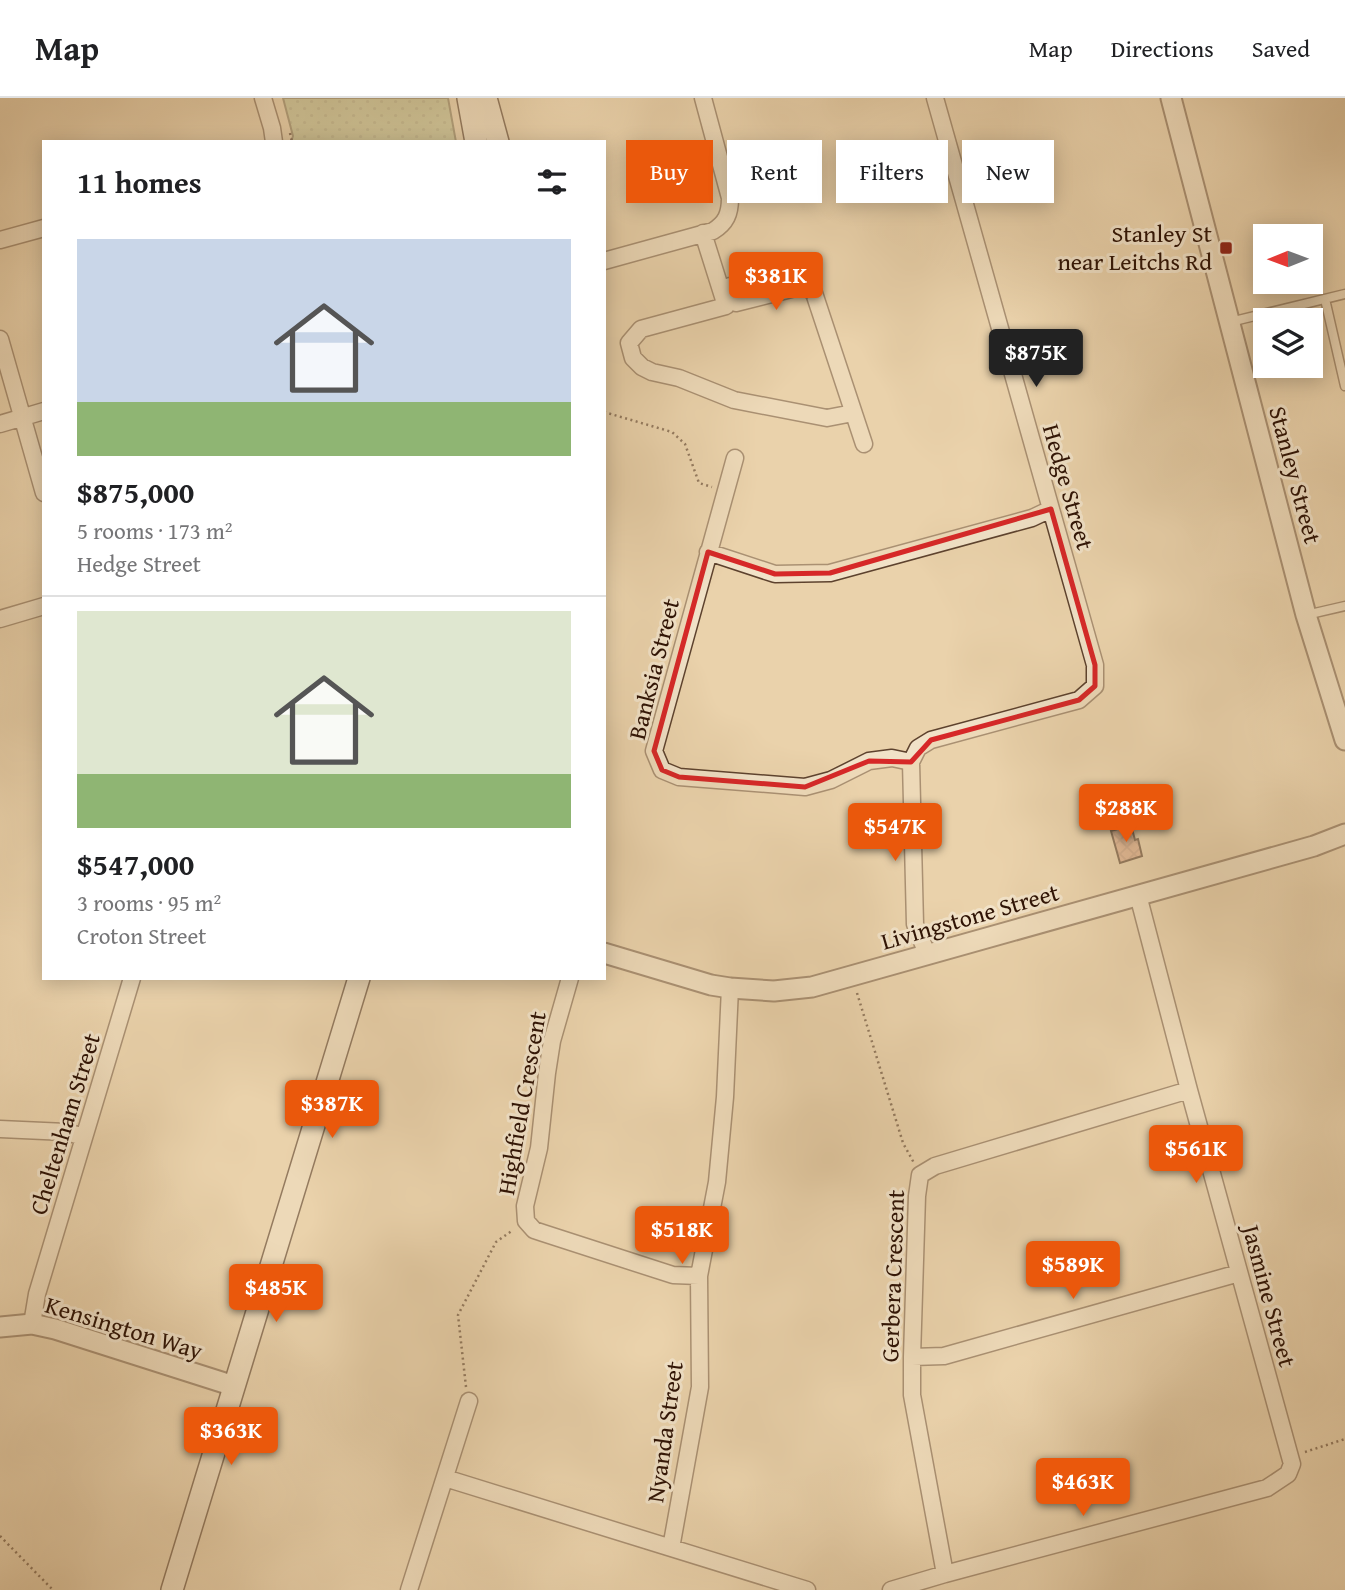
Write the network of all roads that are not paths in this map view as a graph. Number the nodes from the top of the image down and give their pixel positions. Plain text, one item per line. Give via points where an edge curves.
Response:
1 (263, 98) edge
2 (468, 98) edge
3 (486, 98) edge
4 (703, 98) edge
5 (935, 98) edge
6 (1171, 98) edge
7 (274, 140) edge
8 (476, 140) edge
9 (497, 140) edge
10 (42, 229) edge
11 (708, 232) junction
12 (0, 240) edge
13 (606, 260) edge
14 (1345, 294) edge
15 (1325, 299) junction
16 (1230, 322) junction
17 (0, 339) edge
18 (1345, 386) edge
19 (42, 412) edge
20 (853, 413) junction
21 (22, 417) junction
22 (0, 424) edge
23 (864, 444) dead end
24 (735, 458) dead end
25 (42, 486) edge
26 (1051, 509) junction
27 (708, 552) junction
28 (1345, 606) edge
29 (42, 607) edge
30 (1306, 615) junction
31 (0, 619) edge
32 (1345, 740) edge
33 (911, 762) junction
34 (1345, 834) edge
35 (1138, 895) junction
36 (606, 954) edge
37 (928, 954) junction
38 (131, 980) edge
39 (358, 980) edge
40 (569, 980) edge
41 (730, 988) junction
42 (1189, 1090) junction
43 (0, 1129) edge
44 (84, 1137) junction
45 (1239, 1273) junction
46 (699, 1276) junction
47 (32, 1324) junction
48 (0, 1327) edge
49 (912, 1357) junction
50 (234, 1386) junction
51 (469, 1401) road end
52 (445, 1478) junction
53 (671, 1548) junction
54 (945, 1574) junction
55 (172, 1590) edge
56 (409, 1590) edge
57 (807, 1590) edge
58 (891, 1590) edge

1 - 7 street
2 - 8 main road
3 - 9 main road
4 - 11 street via 730,198 726,220
5 - 26 street, Hedge Street
6 - 16 street, Stanley Street
10 - 12 street
11 - 13 street
11 - 20 street via 736,303 795,288 806,287 814,293
11 - 20 street via 726,306 641,329 629,343 633,358 652,372 734,400 827,418
14 - 15 lane
15 - 16 lane
15 - 18 lane
16 - 30 street, Stanley Street
17 - 21 street
19 - 21 street
20 - 23 street
21 - 22 street
21 - 25 street
24 - 27 street, Banksia Street
26 - 27 street via 830,573 775,573
26 - 33 street, Hedge Street via 1095,665 1096,686 1079,700 931,740 918,748
27 - 33 street, Banksia Street via 654,751 662,770 680,777 805,787 869,761 892,758
28 - 30 lane
29 - 31 street
30 - 32 street, Stanley Street
33 - 37 street via 915,924
34 - 35 street, Livingstone Street
35 - 37 street, Livingstone Street
35 - 42 street, Jasmine Street
36 - 41 street, Livingstone Street
37 - 41 street, Livingstone Street via 812,987 774,991
38 - 44 street, Cheltenham Street
39 - 50 main road
40 - 46 street, Highfield Crescent via 552,1041 526,1221 534,1230 673,1275
41 - 46 street, Nyanda Street via 717,1182
42 - 45 street, Jasmine Street
42 - 49 street, Gerbera Crescent via 935,1166 920,1175
43 - 44 street
44 - 47 street, Cheltenham Street
45 - 49 street via 944,1356
45 - 54 street, Jasmine Street via 1285,1443 1297,1459 1288,1474 1267,1488
46 - 53 street, Nyanda Street via 700,1387
47 - 48 street, Kensington Way
47 - 50 street, Kensington Way
49 - 54 street, Gerbera Crescent via 912,1395
50 - 55 main road
51 - 52 street
52 - 53 street
52 - 56 street
53 - 57 street
54 - 58 street

